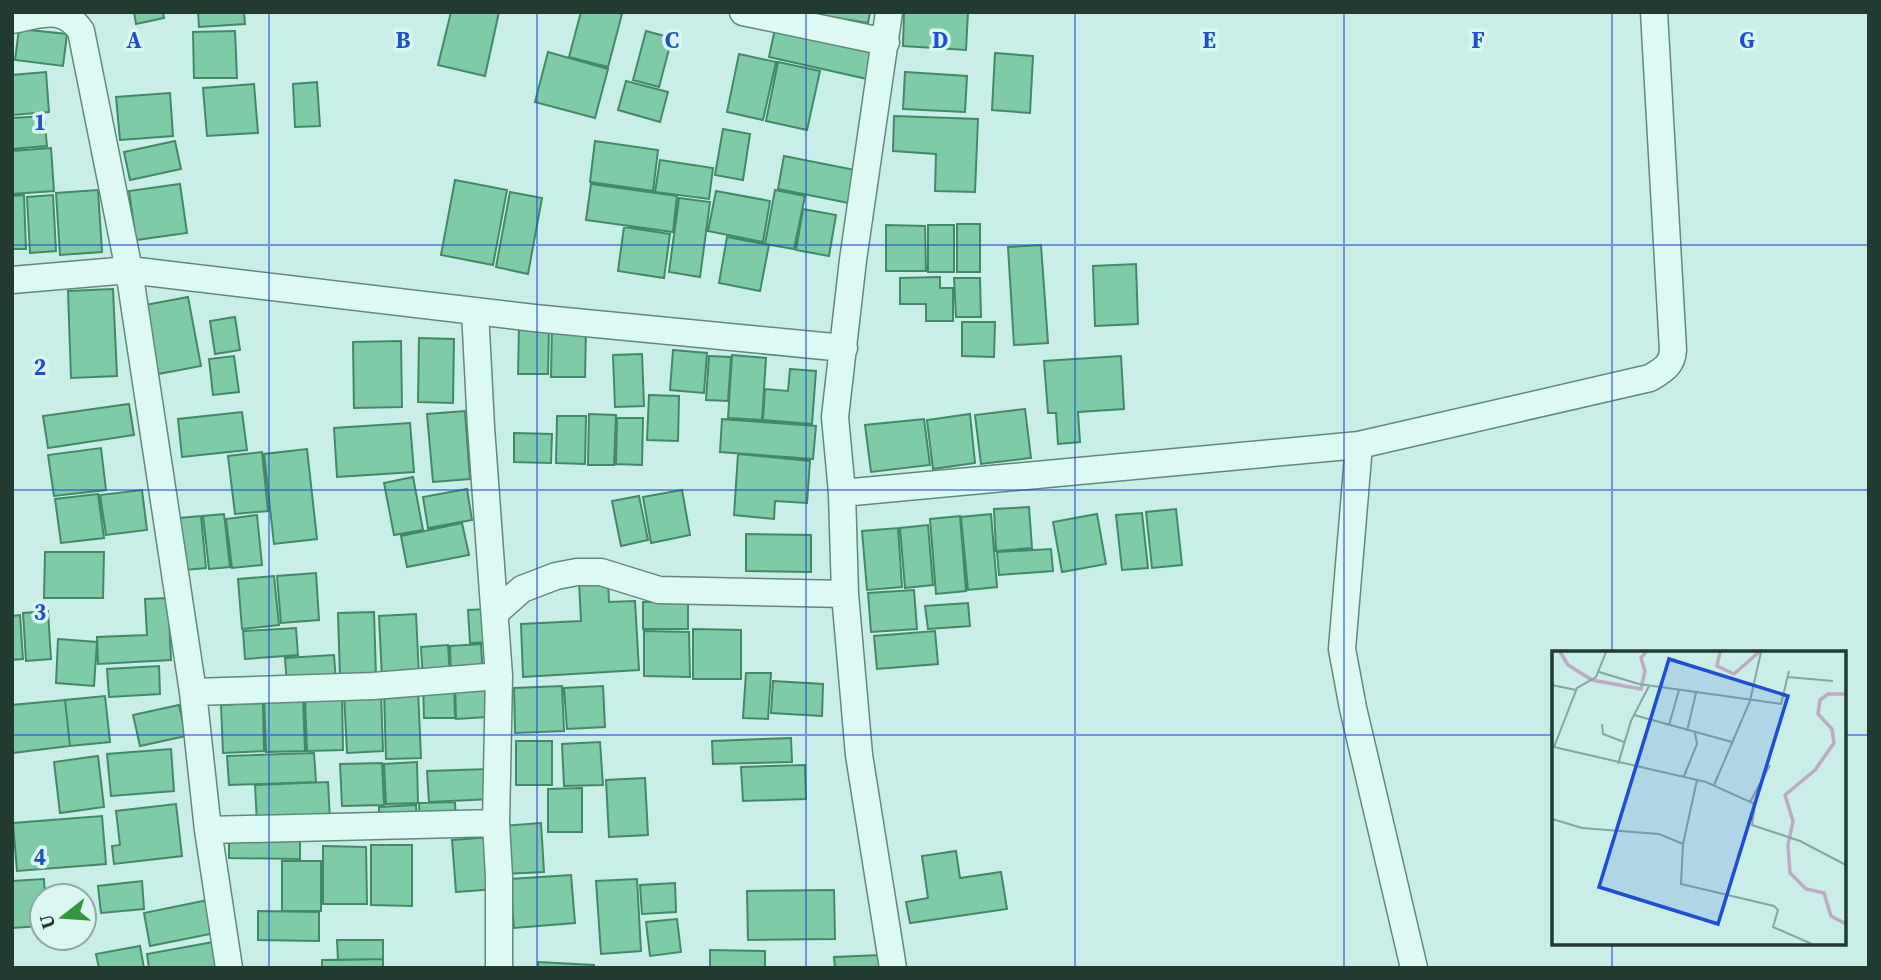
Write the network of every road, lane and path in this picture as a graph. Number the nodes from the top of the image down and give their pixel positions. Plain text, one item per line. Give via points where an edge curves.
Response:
1 (743, 12) edge
2 (889, 12) edge
3 (1654, 12) edge
4 (12, 20) edge
5 (886, 42) junction
6 (129, 270) junction
7 (12, 280) edge
8 (475, 311) junction
9 (844, 348) junction
10 (1359, 444) junction
11 (842, 493) junction
12 (845, 594) junction
13 (495, 613) junction
14 (499, 676) junction
15 (193, 692) junction
16 (496, 823) junction
17 (208, 830) junction
18 (229, 968) edge
19 (499, 968) edge
20 (894, 968) edge
21 (1414, 968) edge

1 - 5 street
2 - 5 street
3 - 10 street via 1673,350 1668,366 1638,382
4 - 6 street via 64,14 81,31
5 - 9 street
6 - 7 street
6 - 8 street
6 - 15 street
8 - 9 street
8 - 13 street
9 - 11 street via 835,417
10 - 11 street
10 - 21 street via 1342,649
11 - 12 street
12 - 13 street via 659,590 601,572 576,572 522,589
12 - 20 street via 859,755
13 - 14 street
14 - 15 street
14 - 16 street
15 - 17 street
16 - 17 street
16 - 19 street
17 - 18 street

